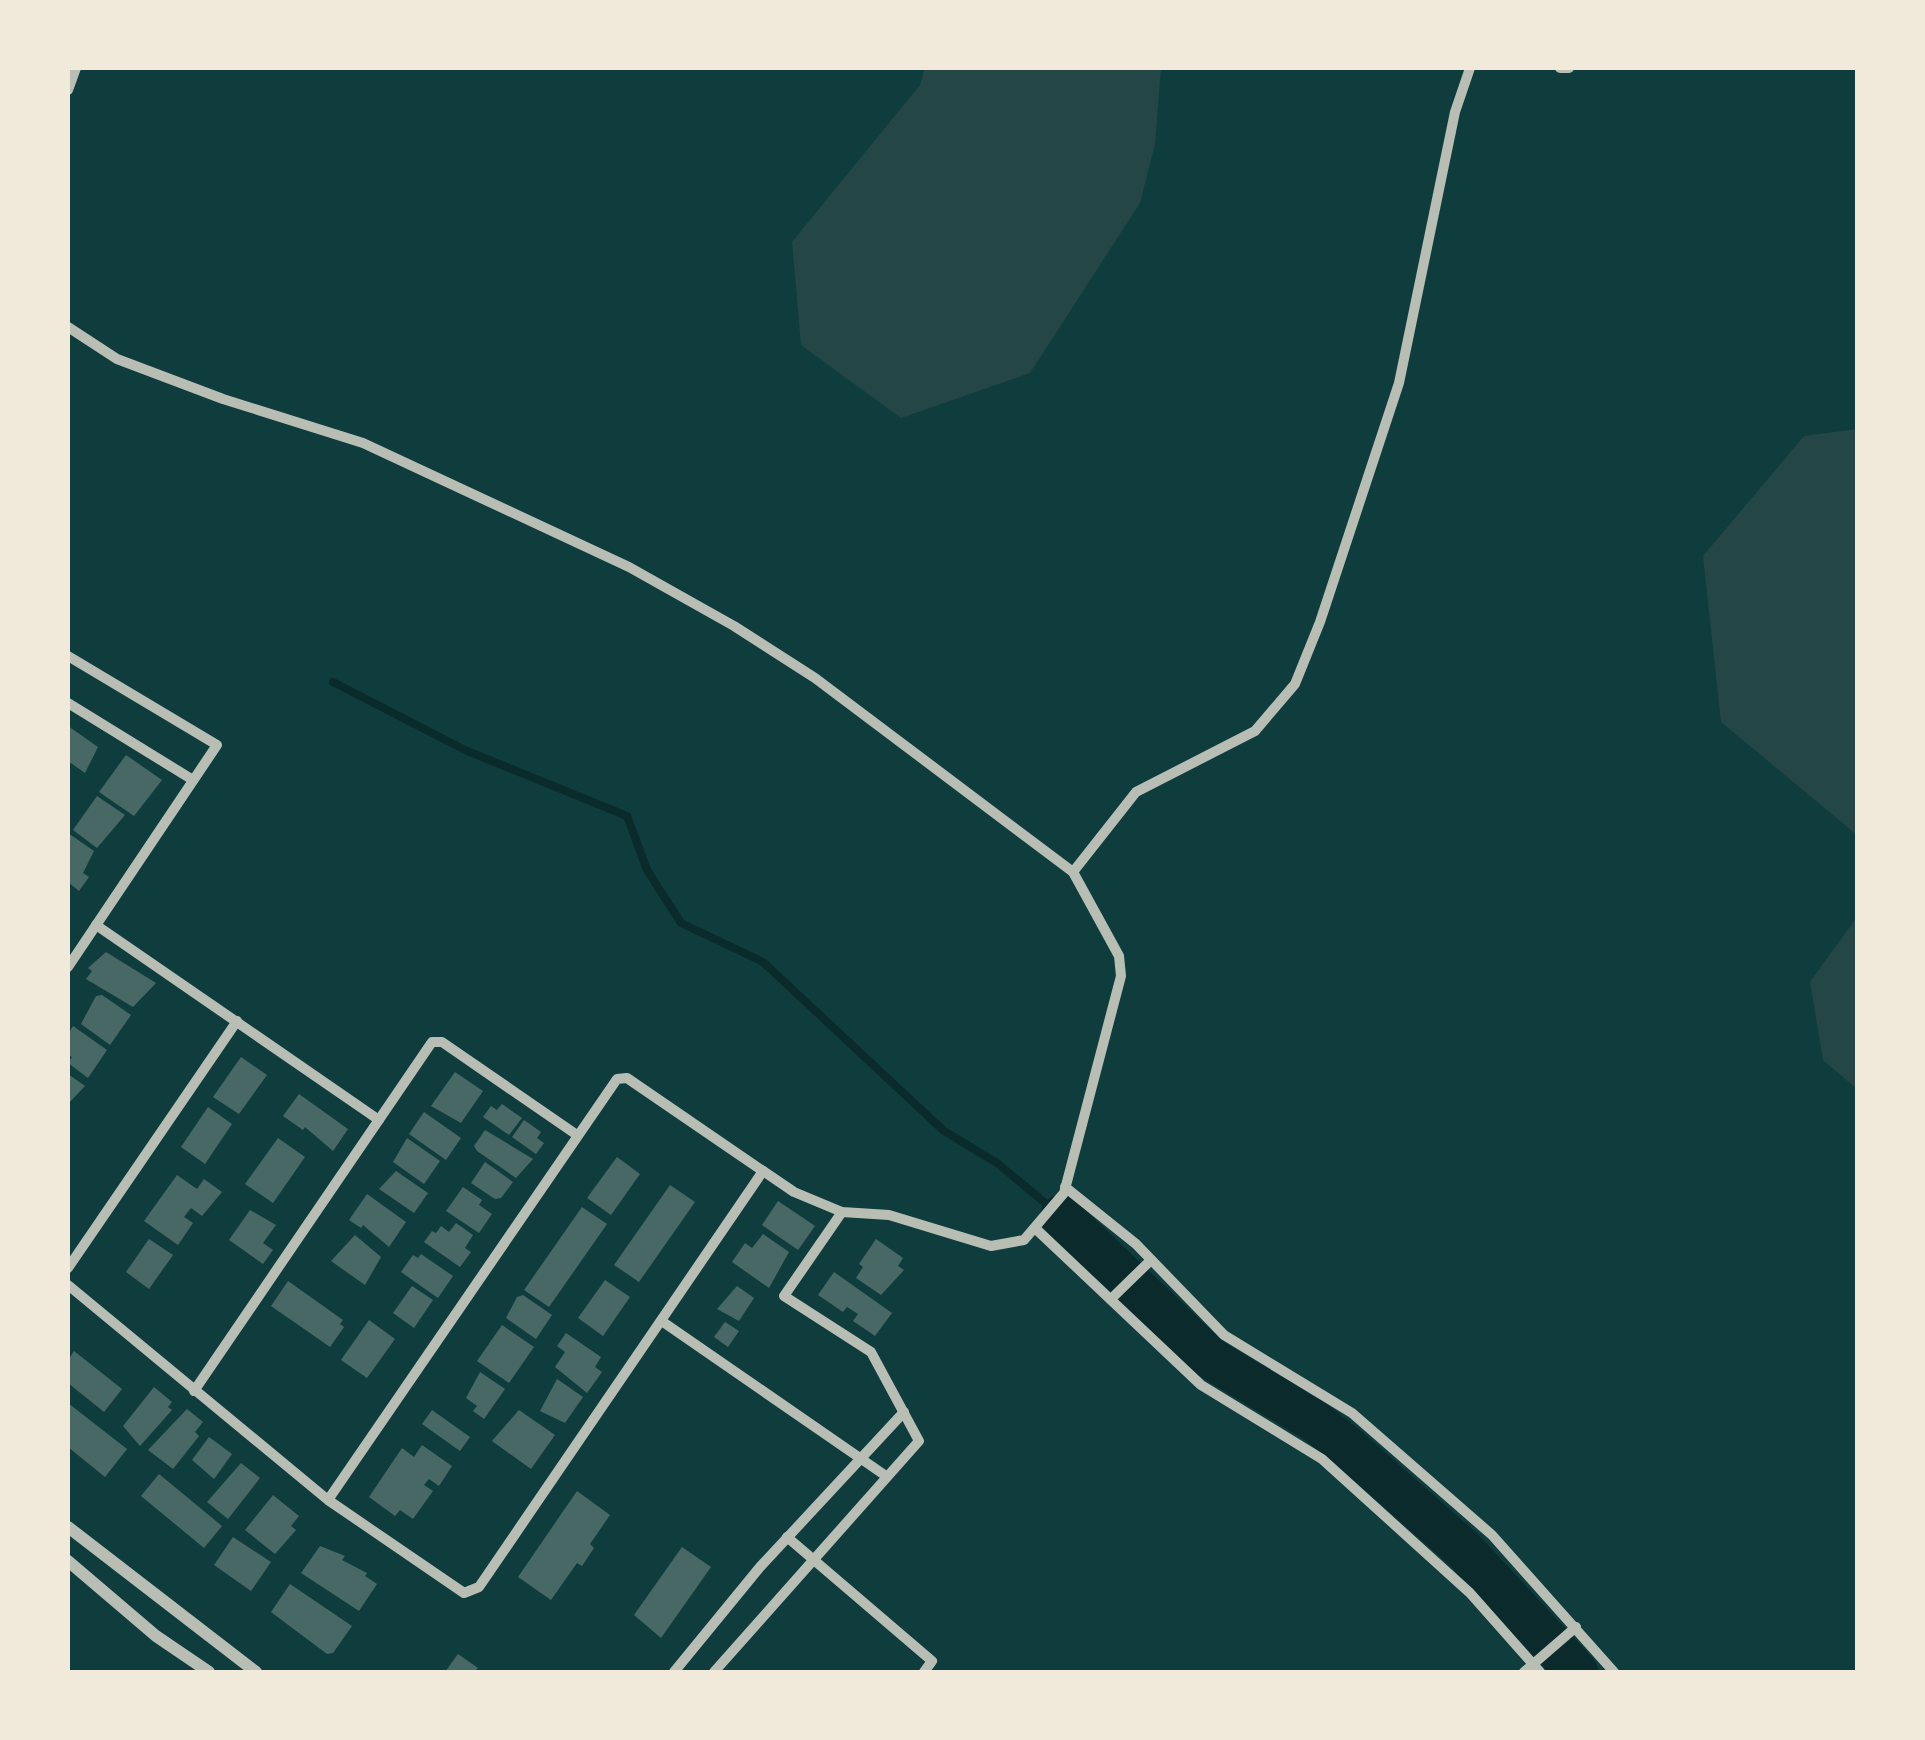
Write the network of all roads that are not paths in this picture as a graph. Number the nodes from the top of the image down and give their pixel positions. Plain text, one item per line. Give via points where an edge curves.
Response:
1 (76, 68) edge
2 (1470, 68) edge
3 (1560, 68) edge
4 (1569, 68) edge
5 (68, 90) edge
6 (68, 327) edge
7 (68, 656) edge
8 (68, 703) edge
9 (193, 780) junction
10 (1073, 872) junction
11 (96, 924) junction
12 (68, 967) edge
13 (237, 1020) junction
14 (379, 1120) junction
15 (578, 1135) junction
16 (763, 1171) junction
17 (1065, 1187) junction
18 (842, 1212) junction
19 (1037, 1230) junction
20 (1151, 1260) junction
21 (68, 1268) edge
22 (68, 1285) edge
23 (1113, 1298) junction
24 (663, 1322) junction
25 (194, 1390) junction
26 (904, 1412) junction
27 (861, 1458) junction
28 (886, 1476) junction
29 (328, 1500) junction
30 (68, 1526) edge
31 (787, 1537) junction
32 (82, 1539) junction
33 (812, 1558) junction
34 (68, 1562) edge
35 (1576, 1627) junction
36 (932, 1661) junction
37 (1532, 1670) edge
38 (209, 1672) edge
39 (256, 1672) edge
40 (674, 1672) edge
41 (714, 1672) edge
42 (924, 1672) edge
43 (941, 1672) edge
44 (1614, 1672) edge

1 - 5 street
2 - 10 street via 1398,384 1295,684 1255,731 1136,792
3 - 4 street
6 - 10 street via 117,360 363,442 629,568 815,678
7 - 9 street via 217,745
8 - 9 street
9 - 11 street
10 - 17 street via 1114,946 1121,976
11 - 12 street
11 - 13 street
13 - 14 street
13 - 21 street
14 - 15 street via 432,1042 442,1042
14 - 25 street
15 - 16 street via 616,1079 627,1078
15 - 29 street
16 - 18 street
16 - 24 street
17 - 19 street
17 - 20 street
18 - 19 street via 890,1215 991,1246 1024,1240
18 - 26 street via 784,1296 872,1352
19 - 23 street
20 - 23 street
20 - 35 street via 1224,1334 1352,1413 1492,1536
22 - 25 street
23 - 37 street via 1201,1385 1322,1460 1470,1594
24 - 27 street
24 - 29 street via 479,1588 464,1594
25 - 29 street
26 - 27 street
26 - 28 street via 919,1441
27 - 28 street
27 - 31 street
28 - 33 street
30 - 32 street
31 - 33 street
31 - 40 street
32 - 34 street
32 - 39 street
33 - 36 street
33 - 41 street
34 - 38 street
35 - 37 street
35 - 44 street
36 - 42 street
36 - 43 street

